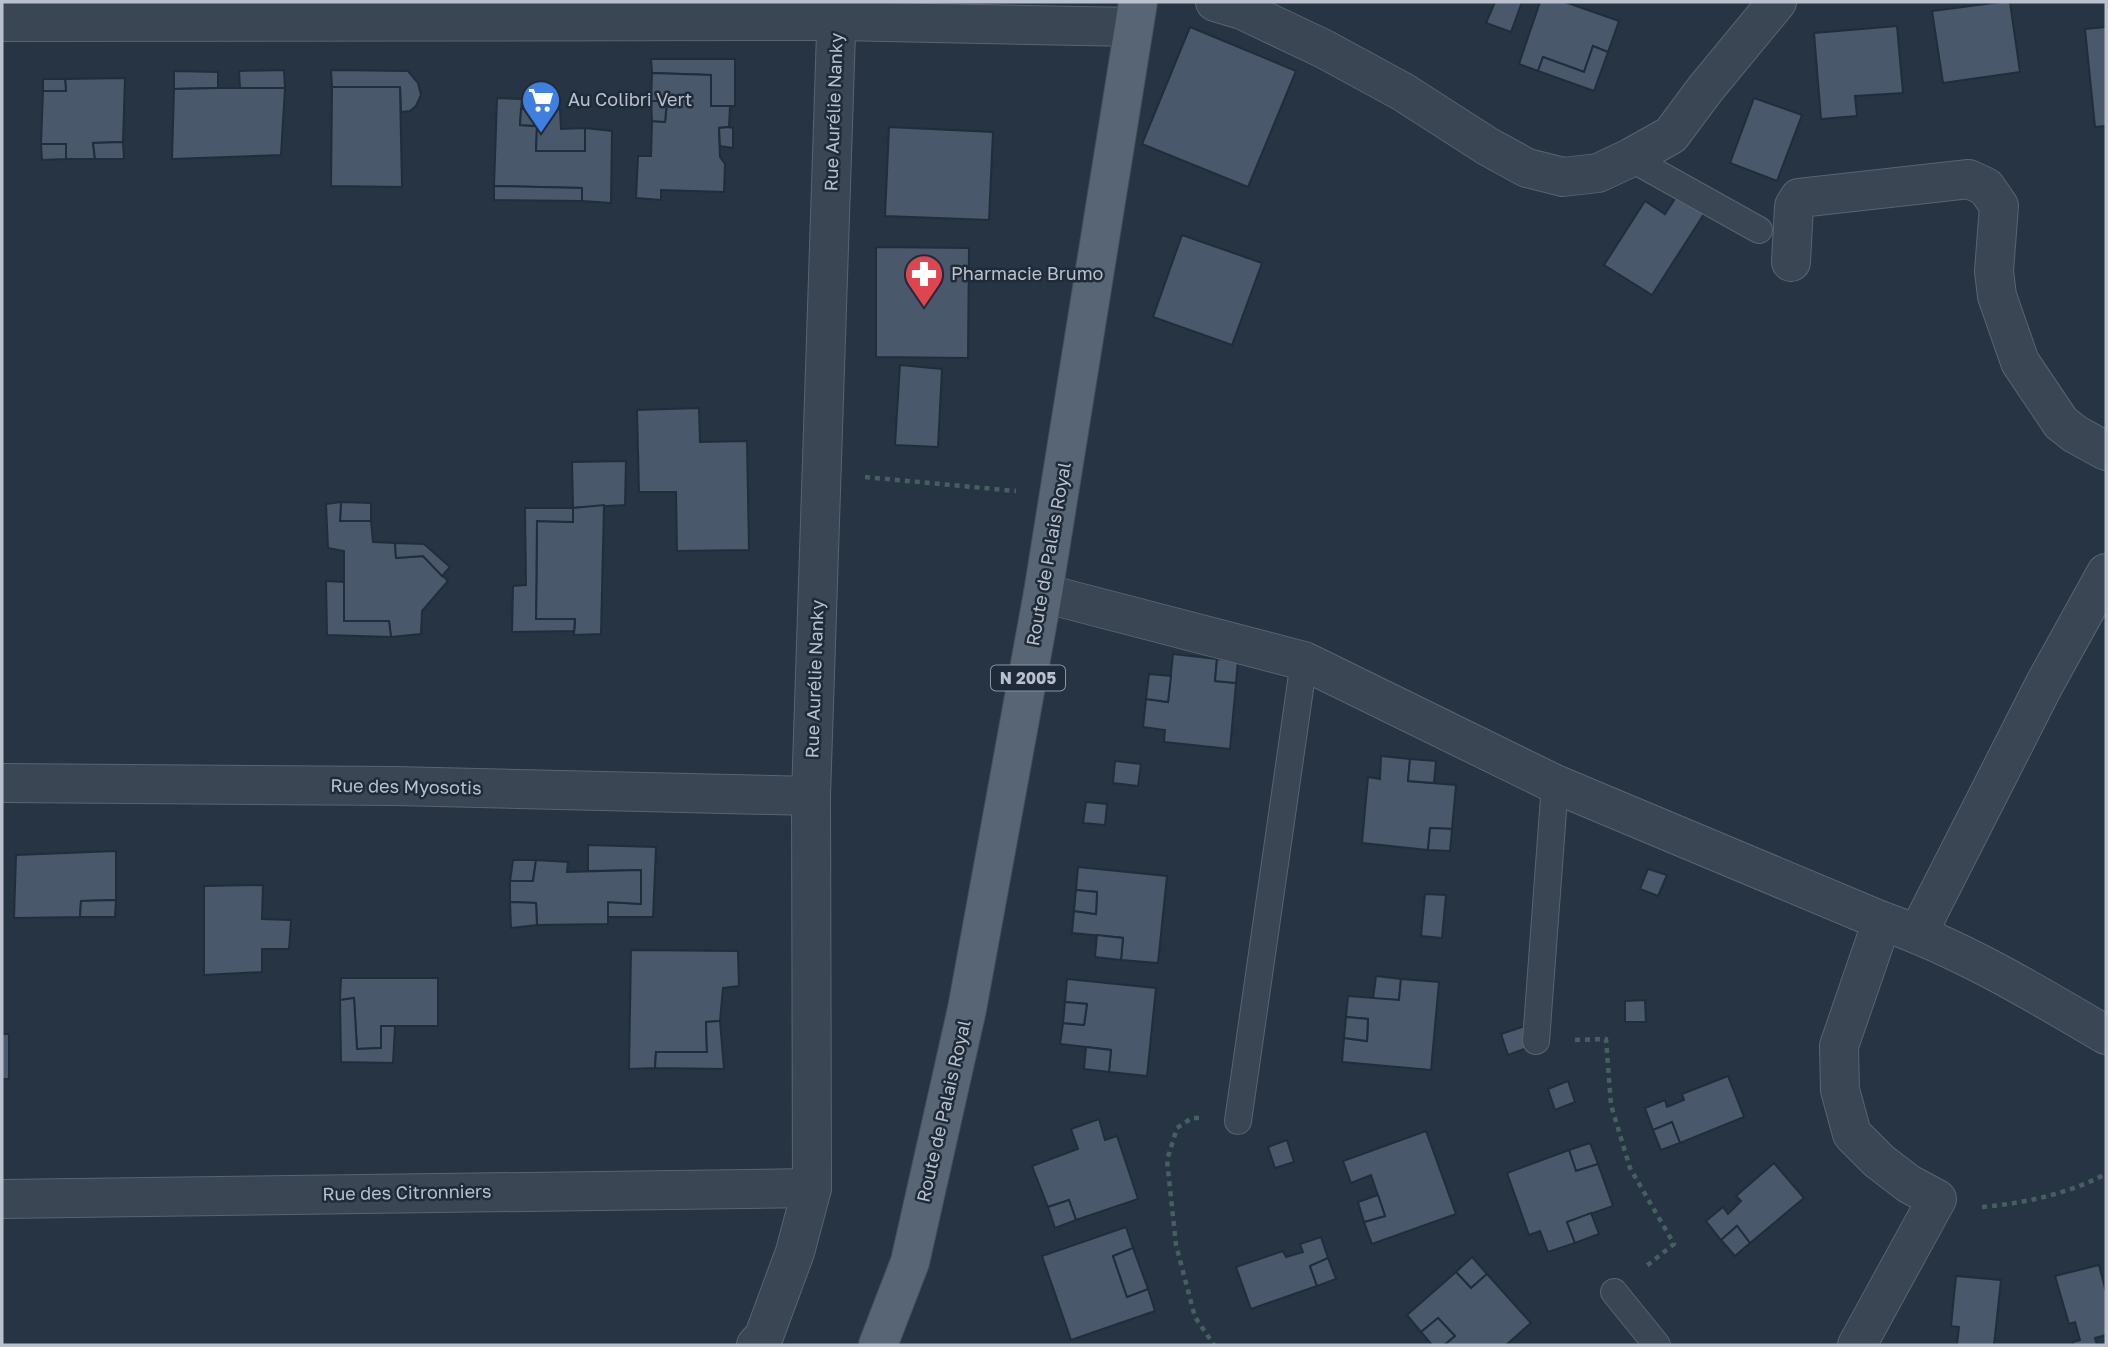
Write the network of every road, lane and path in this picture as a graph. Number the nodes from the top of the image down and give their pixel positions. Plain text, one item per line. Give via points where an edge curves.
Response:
1 (1215, 2) edge
2 (1777, 2) edge
3 (837, 11) edge
4 (1136, 14) edge
5 (2, 22) edge
6 (1630, 158) junction
7 (1759, 230) dead end
8 (1791, 262) dead end
9 (2106, 451) edge
10 (822, 473) junction
11 (1059, 495) junction
12 (2106, 573) edge
13 (1043, 593) junction
14 (1304, 662) junction
15 (2, 783) edge
16 (1555, 784) junction
17 (811, 796) junction
18 (1882, 920) junction
19 (1918, 933) junction
20 (2106, 1035) edge
21 (1536, 1041) joint
22 (1238, 1121) joint
23 (2106, 1174) edge
24 (812, 1188) junction
25 (2, 1199) edge
26 (1937, 1199) junction
27 (1614, 1292) joint
28 (756, 1345) edge
29 (878, 1345) edge
30 (1214, 1345) edge
31 (1657, 1345) edge
32 (1857, 1345) edge

1 - 6 street via 1324,49 1527,168 1563,177 1598,173
2 - 6 street via 1671,135
3 - 4 street
3 - 5 street
3 - 10 street, Rue Aurélie Nanky
4 - 11 main road, Route de Palais Royal / N 2005
6 - 7 lane
8 - 9 street via 1794,206 1799,198 1969,179 1986,187 1999,206 1994,271 1997,296 2020,362 2061,423
10 - 11 path
10 - 17 street, Rue Aurélie Nanky
11 - 13 main road, Route de Palais Royal / N 2005
12 - 19 street
13 - 14 street
13 - 29 main road, Route de Palais Royal / N 2005 via 967,1009 910,1262
14 - 16 street
14 - 22 lane
15 - 17 street, Rue des Myosotis
16 - 18 street
16 - 21 lane
17 - 24 street, Rue Aurélie Nanky
18 - 19 street
18 - 26 street via 1839,1046 1840,1090 1852,1134 1909,1184
19 - 20 street
21 - 27 path via 1606,1039 1611,1105 1630,1168 1674,1244
22 - 30 path via 1192,1118 1177,1128 1167,1160 1176,1245 1195,1317
23 - 26 path via 2079,1188 2029,1202 1964,1208
24 - 25 street, Rue des Citronniers
24 - 28 street, Rue Aurélie Nanky via 795,1252 764,1336
26 - 32 street
27 - 31 lane

